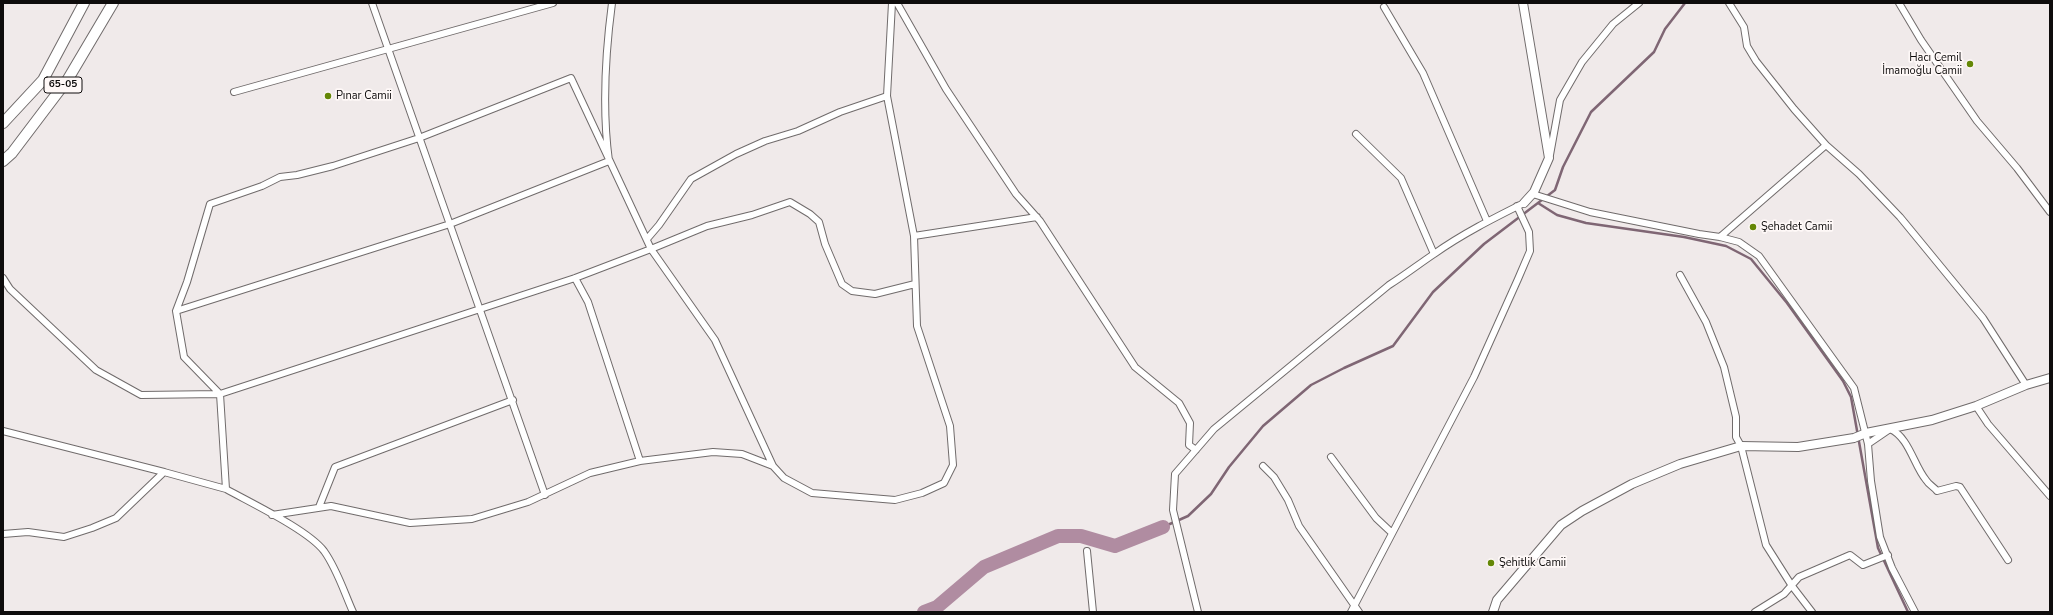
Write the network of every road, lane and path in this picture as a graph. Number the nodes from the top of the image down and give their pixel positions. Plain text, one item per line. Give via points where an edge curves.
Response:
1 (84, 3) edge
2 (113, 3) edge
3 (372, 3) edge
4 (553, 3) edge
5 (612, 3) edge
6 (892, 3) edge
7 (896, 3) edge
8 (1523, 3) edge
9 (1639, 3) edge
10 (1729, 3) edge
11 (1899, 3) edge
12 (1384, 7) dead end
13 (387, 49) junction
14 (234, 92) dead end
15 (887, 96) junction
16 (3, 123) edge
17 (1356, 134) dead end
18 (419, 138) junction
19 (1826, 145) junction
20 (1549, 158) junction
21 (3, 161) edge
22 (609, 162) junction
23 (1535, 193) junction
24 (1520, 207) junction
25 (2050, 212) edge
26 (1037, 217) junction
27 (1487, 221) junction
28 (450, 224) junction
29 (914, 236) junction
30 (1720, 236) junction
31 (646, 239) junction
32 (651, 249) junction
33 (1434, 254) junction
34 (1680, 275) dead end
35 (3, 278) edge
36 (576, 278) junction
37 (915, 284) junction
38 (479, 310) junction
39 (176, 311) junction
40 (2050, 378) edge
41 (2026, 385) junction
42 (220, 394) junction
43 (513, 400) junction
44 (1976, 406) junction
45 (3, 431) edge
46 (1866, 432) junction
47 (1868, 444) junction
48 (1741, 446) junction
49 (1196, 450) junction
50 (1331, 457) dead end
51 (640, 461) junction
52 (773, 466) junction
53 (1263, 466) dead end
54 (164, 472) junction
55 (226, 489) junction
56 (545, 495) junction
57 (2050, 496) edge
58 (319, 507) junction
59 (272, 515) junction
60 (1392, 533) junction
61 (3, 534) edge
62 (1087, 551) dead end
63 (1887, 556) junction
64 (2008, 560) dead end
65 (1792, 586) junction
66 (1355, 606) junction
67 (353, 612) edge
68 (1094, 612) edge
69 (1198, 612) edge
70 (1351, 612) edge
71 (1359, 612) edge
72 (1493, 612) edge
73 (1756, 612) edge
74 (1812, 612) edge
75 (1915, 612) edge

1 - 16 highway, 65-05 via 43,80
2 - 21 highway, 65-05 via 68,79 12,153
3 - 13 street
4 - 13 street
5 - 22 street via 604,126
6 - 15 street
7 - 26 street via 946,89 1016,194
8 - 20 street
9 - 20 street via 1613,24 1582,62 1560,100
10 - 19 street via 1744,27 1747,46 1756,62
11 - 25 street via 1977,121
12 - 27 street via 1423,73
13 - 14 street
13 - 18 street
15 - 29 street
15 - 31 street via 840,112 798,131 765,141 691,179
17 - 33 street via 1401,178
18 - 22 street via 570,78
18 - 28 street
18 - 39 street via 333,166 280,177 210,204
19 - 30 street
19 - 41 street via 1859,174 1900,217 1984,318
20 - 23 street
22 - 28 street
22 - 31 street
23 - 24 street
23 - 30 street via 1590,212
24 - 27 street
24 - 60 street via 1529,232 1530,252 1481,363
26 - 29 street
26 - 49 street via 1135,367 1179,403 1190,423 1190,445
27 - 33 street
28 - 38 street
28 - 39 street
29 - 37 street
30 - 46 street via 1739,242 1759,256 1775,277 1854,388
31 - 32 street
32 - 36 street
32 - 37 street via 707,226 790,202 819,222 825,244 842,284 852,291 875,294
32 - 52 street via 715,340
33 - 49 street via 1416,269 1389,285 1214,429
34 - 48 street via 1706,322 1724,367 1736,416 1736,437
35 - 42 street via 10,289 96,370 141,395
36 - 38 street
36 - 51 street via 588,302
37 - 52 street via 917,326 950,426 953,465 944,483 922,493 895,500 812,493 784,478
38 - 42 street
38 - 43 street
39 - 42 street via 184,357
40 - 41 street
41 - 44 street
42 - 55 street
43 - 56 street
43 - 58 street via 335,467
44 - 46 street via 1932,420
44 - 57 street via 1988,424
45 - 54 street
46 - 47 street
46 - 48 street via 1854,438 1798,447
47 - 63 street via 1880,537
47 - 64 street via 1890,429 1894,431 1928,484 1940,491 1960,487
48 - 65 street via 1766,545
48 - 72 street via 1680,464 1646,478 1560,525 1497,600
49 - 69 street via 1175,474 1173,510
50 - 60 street via 1376,518
51 - 52 street via 713,452 742,454
51 - 56 street via 590,473
53 - 66 street via 1274,477 1288,500 1299,526
54 - 55 street
54 - 61 street via 116,518 92,528 64,537 28,532
55 - 59 street
56 - 58 street via 472,519 410,523 331,506
58 - 59 street
59 - 67 street via 311,538 324,552
60 - 66 street
62 - 68 street
63 - 65 street via 1863,565 1850,555 1800,577
63 - 75 street
65 - 73 street
65 - 74 street
66 - 70 street
66 - 71 street

